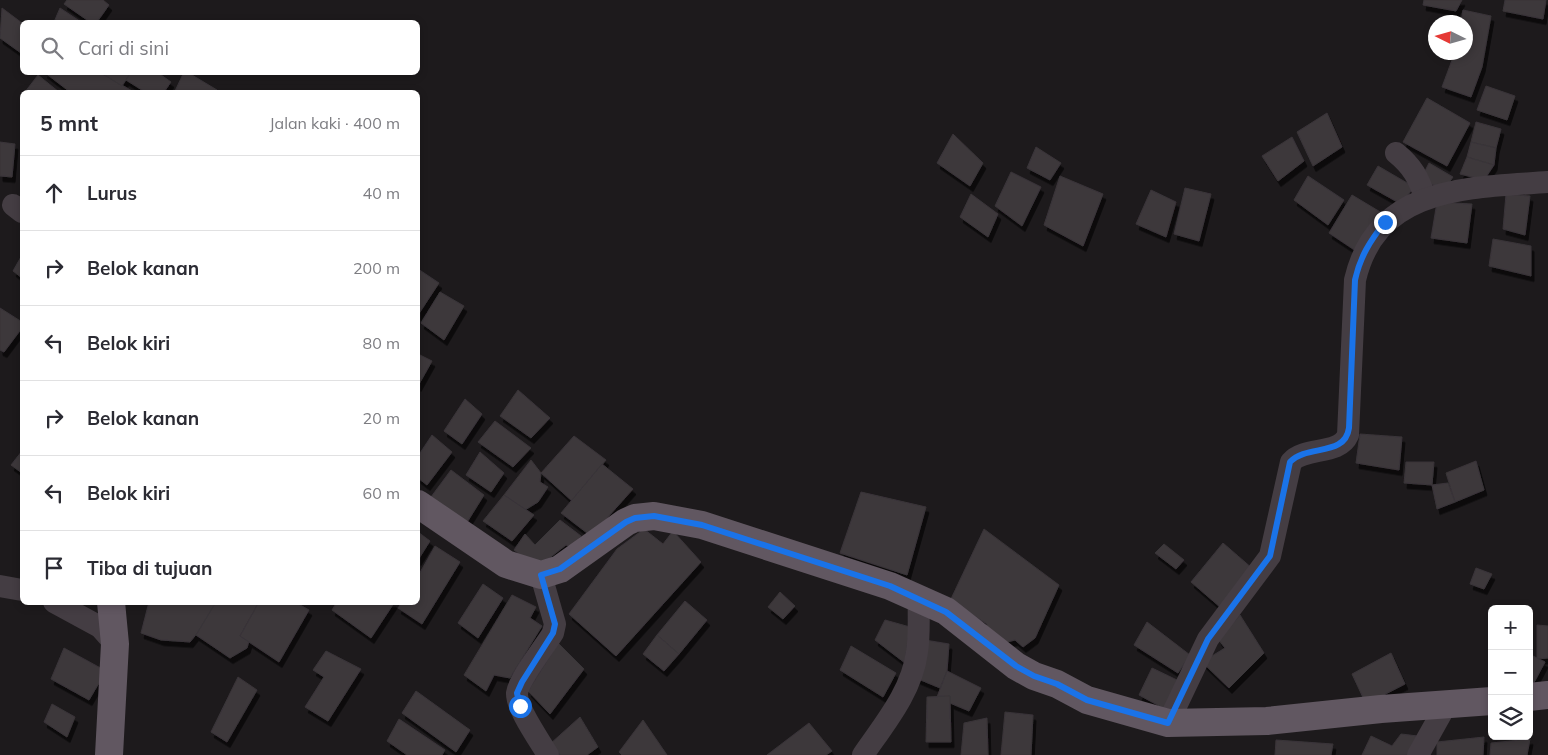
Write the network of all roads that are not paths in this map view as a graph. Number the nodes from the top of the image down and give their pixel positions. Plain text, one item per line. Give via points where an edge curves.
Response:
1 (1396, 153) dead end
2 (1548, 182) edge
3 (1425, 198) junction
4 (420, 505) edge
5 (541, 575) junction
6 (0, 586) edge
7 (20, 590) edge
8 (919, 597) junction
9 (60, 605) edge
10 (111, 605) edge
11 (115, 644) junction
12 (1548, 695) edge
13 (1533, 697) edge
14 (1488, 701) edge
15 (1446, 705) junction
16 (1168, 723) junction
17 (109, 755) edge
18 (548, 755) edge
19 (863, 755) edge
20 (1418, 755) edge

1 - 3 street via 1416,173
2 - 3 street via 1468,188
3 - 16 street via 1385,222 1360,259 1352,302 1349,428 1346,439 1337,446 1300,455 1290,462 1270,556 1208,639
4 - 5 main road via 506,564
5 - 8 main road via 560,569 626,522 654,516 702,525
5 - 18 street via 555,624 553,633 517,693 520,706
6 - 7 street
8 - 16 main road via 946,612 1034,676 1087,700
8 - 19 street via 917,652 912,672 896,706
9 - 11 street via 100,627
10 - 11 main road
11 - 17 main road
12 - 13 main road
14 - 15 main road
15 - 16 main road via 1267,722
15 - 20 street

